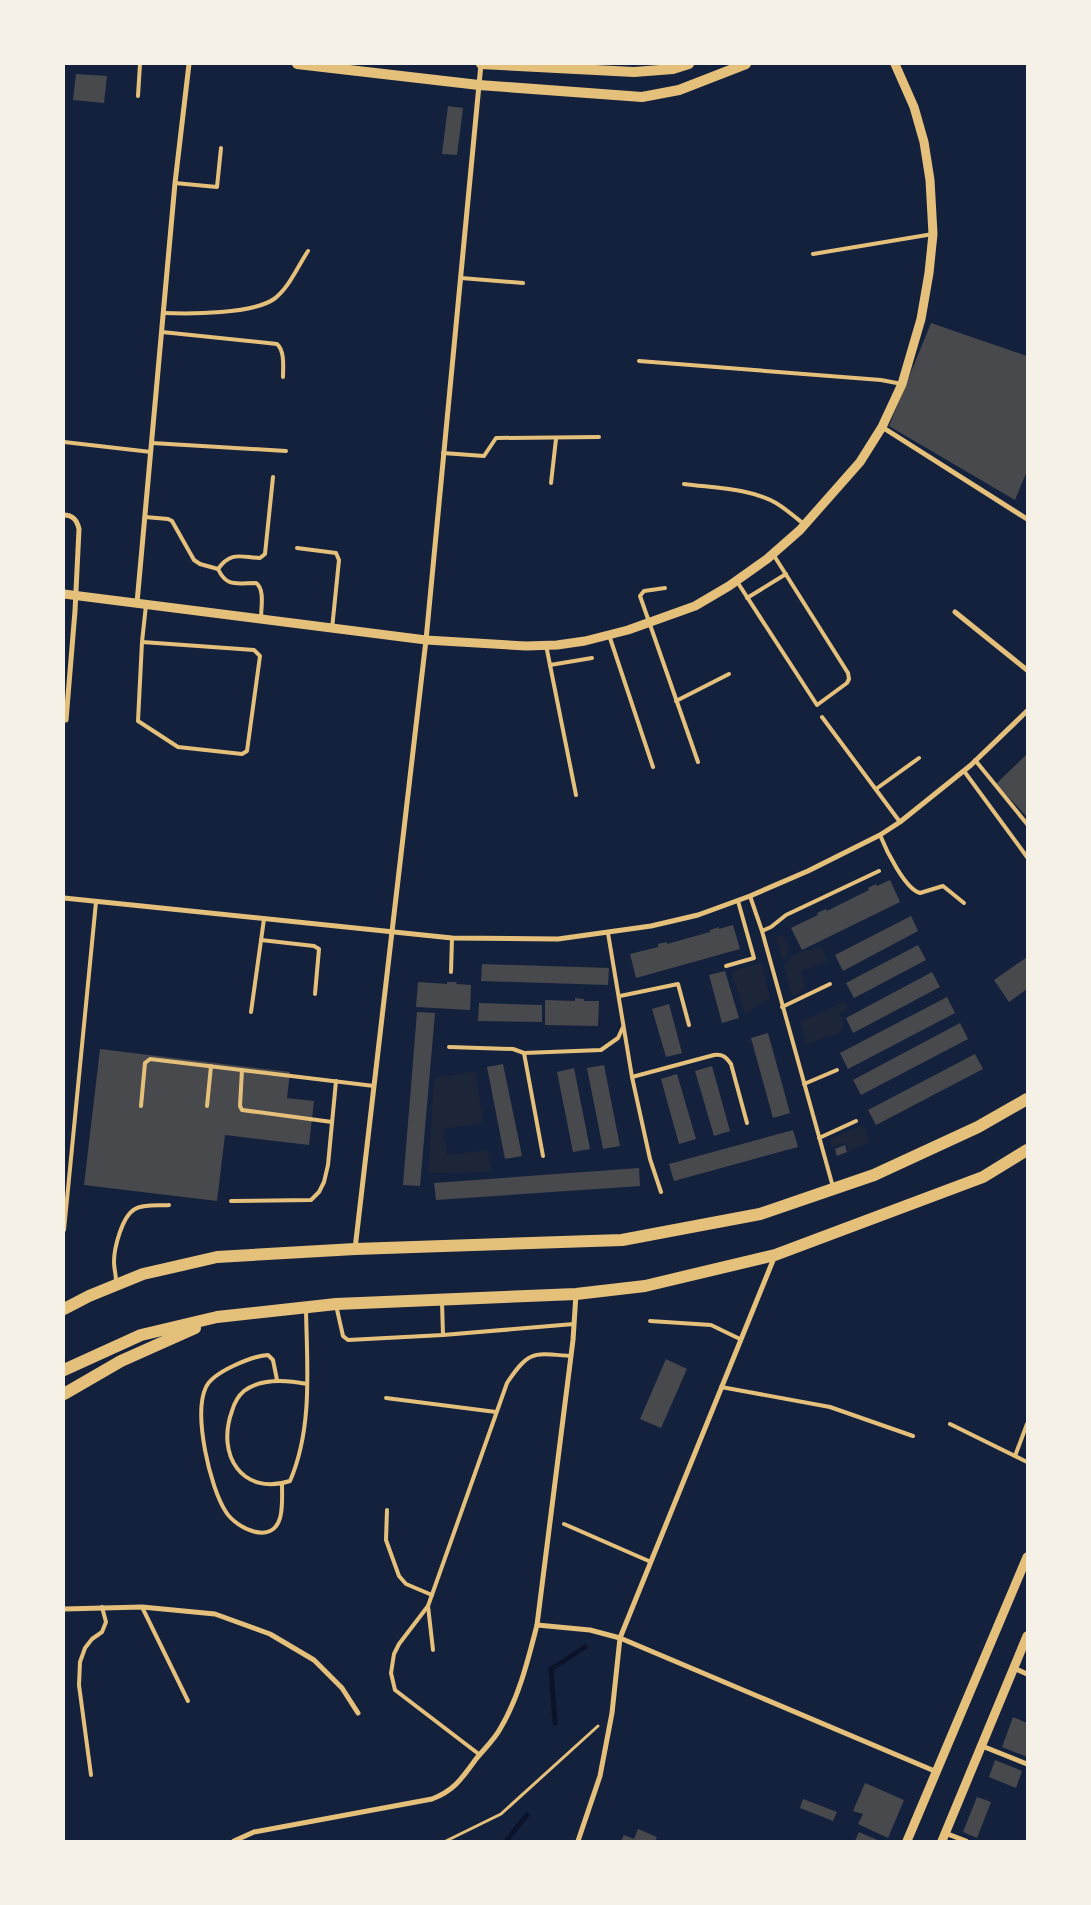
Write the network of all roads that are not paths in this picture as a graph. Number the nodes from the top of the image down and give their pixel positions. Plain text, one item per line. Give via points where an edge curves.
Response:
1 (140, 64) edge
2 (189, 64) edge
3 (297, 64) edge
4 (481, 64) edge
5 (689, 64) edge
6 (746, 64) edge
7 (895, 64) edge
8 (672, 66) edge
9 (479, 85) junction
10 (138, 96) dead end
11 (221, 148) dead end
12 (175, 182) junction
13 (933, 234) junction
14 (308, 251) dead end
15 (813, 254) dead end
16 (460, 278) junction
17 (523, 283) dead end
18 (164, 313) junction
19 (162, 332) junction
20 (639, 361) dead end
21 (283, 377) dead end
22 (902, 384) junction
23 (882, 427) junction
24 (599, 437) dead end
25 (556, 438) junction
26 (64, 442) edge
27 (152, 443) junction
28 (286, 451) dead end
29 (151, 452) junction
30 (443, 453) junction
31 (273, 477) dead end
32 (551, 483) dead end
33 (684, 484) dead end
34 (64, 514) edge
35 (145, 516) junction
36 (1027, 519) edge
37 (804, 525) junction
38 (297, 548) dead end
39 (772, 554) junction
40 (218, 569) junction
41 (786, 574) junction
42 (736, 580) junction
43 (664, 588) dead end
44 (64, 594) edge
45 (76, 595) junction
46 (747, 598) junction
47 (142, 603) junction
48 (955, 612) dead end
49 (261, 619) junction
50 (649, 623) junction
51 (332, 628) junction
52 (609, 635) junction
53 (426, 640) junction
54 (142, 642) junction
55 (546, 645) junction
56 (592, 658) dead end
57 (550, 665) junction
58 (1027, 670) edge
59 (729, 674) dead end
60 (676, 701) junction
61 (1027, 711) edge
62 (822, 717) dead end
63 (66, 720) dead end
64 (919, 758) dead end
65 (976, 760) junction
66 (698, 762) dead end
67 (653, 767) dead end
68 (964, 770) junction
69 (876, 789) junction
70 (576, 795) dead end
71 (900, 822) junction
72 (1027, 824) edge
73 (880, 835) junction
74 (1027, 857) edge
75 (879, 871) dead end
76 (750, 896) junction
77 (64, 898) edge
78 (738, 901) junction
79 (96, 902) junction
80 (964, 903) dead end
81 (264, 919) junction
82 (762, 931) junction
83 (391, 933) junction
84 (608, 933) junction
85 (452, 938) junction
86 (261, 940) junction
87 (726, 966) dead end
88 (451, 972) dead end
89 (830, 984) dead end
90 (315, 994) dead end
91 (620, 996) junction
92 (782, 1007) junction
93 (251, 1012) dead end
94 (624, 1025) junction
95 (690, 1025) dead end
96 (449, 1048) dead end
97 (524, 1053) junction
98 (211, 1066) junction
99 (242, 1070) junction
100 (837, 1070) dead end
101 (632, 1077) junction
102 (336, 1081) junction
103 (804, 1084) junction
104 (374, 1086) junction
105 (1027, 1099) edge
106 (141, 1106) dead end
107 (207, 1106) dead end
108 (856, 1121) dead end
109 (332, 1122) junction
110 (748, 1123) dead end
111 (818, 1138) junction
112 (1027, 1150) edge
113 (542, 1156) dead end
114 (70, 1171) junction
115 (64, 1172) edge
116 (833, 1188) junction
117 (661, 1192) dead end
118 (231, 1201) dead end
119 (169, 1204) dead end
120 (64, 1230) edge
121 (355, 1249) junction
122 (775, 1255) junction
123 (117, 1285) junction
124 (576, 1294) junction
125 (442, 1299) junction
126 (336, 1304) junction
127 (64, 1305) edge
128 (306, 1308) junction
129 (217, 1317) junction
130 (650, 1321) dead end
131 (574, 1324) junction
132 (443, 1335) junction
133 (740, 1339) junction
134 (570, 1356) junction
135 (64, 1370) edge
136 (277, 1380) junction
137 (307, 1384) junction
138 (721, 1387) junction
139 (64, 1394) edge
140 (386, 1398) dead end
141 (496, 1412) junction
142 (950, 1424) dead end
143 (1027, 1424) edge
144 (913, 1436) dead end
145 (1015, 1456) junction
146 (1027, 1462) edge
147 (282, 1484) junction
148 (387, 1510) dead end
149 (564, 1524) dead end
150 (1027, 1557) edge
151 (651, 1562) junction
152 (432, 1595) junction
153 (428, 1606) junction
154 (102, 1607) junction
155 (142, 1607) junction
156 (64, 1608) edge
157 (537, 1625) junction
158 (1027, 1636) edge
159 (620, 1638) junction
160 (433, 1650) dead end
161 (1014, 1668) junction
162 (1027, 1674) edge
163 (188, 1701) dead end
164 (358, 1713) dead end
165 (982, 1746) junction
166 (480, 1755) junction
167 (1027, 1764) edge
168 (937, 1772) junction
169 (91, 1775) dead end
170 (944, 1837) edge
171 (234, 1841) edge
172 (578, 1841) edge
173 (907, 1841) edge
174 (966, 1841) edge

1 - 10 lane
2 - 12 street
3 - 9 main road
4 - 8 main road via 634,72
4 - 9 street
5 - 8 main road
6 - 9 main road via 678,90 642,97
7 - 13 street via 914,106 924,142
9 - 16 street
11 - 12 lane via 218,187
12 - 18 street
13 - 15 lane
13 - 22 street via 921,320
14 - 18 lane via 282,291 266,304 185,314
16 - 17 lane
16 - 30 street
18 - 19 street
19 - 21 lane via 276,344 282,352
19 - 27 street
20 - 22 lane
22 - 23 street
23 - 36 street
23 - 37 street via 860,462
24 - 25 lane
25 - 30 lane via 496,438 484,456
25 - 32 lane
26 - 29 lane
27 - 28 lane
27 - 29 street
29 - 35 street
30 - 53 street
31 - 40 lane via 265,554 260,558 231,556
33 - 37 lane via 759,496 776,503
34 - 45 street via 73,518 79,528
35 - 40 lane via 168,519 194,560
35 - 47 street
37 - 39 street
38 - 51 lane via 336,553 338,556
39 - 41 lane
39 - 42 street
40 - 49 lane via 228,582 259,585
41 - 46 lane
41 - 46 lane via 848,673 847,683 818,706
42 - 46 lane
42 - 50 street via 695,606
43 - 50 lane via 644,591 640,596
44 - 45 street
45 - 47 street
45 - 63 street
47 - 49 street
47 - 54 lane
48 - 58 street
49 - 51 street
50 - 52 street
50 - 60 lane
51 - 53 street
52 - 55 street
52 - 67 lane
53 - 55 street
53 - 83 street
54 - 54 lane via 257,652 260,656 247,751 242,754 178,747 138,721
55 - 57 lane
56 - 57 lane
57 - 70 lane
59 - 60 lane
60 - 66 lane
61 - 65 street
62 - 69 lane
64 - 69 lane
65 - 68 street
65 - 72 lane
68 - 71 street
68 - 74 lane
69 - 71 lane
71 - 73 street
73 - 76 street
73 - 80 lane via 911,889 920,893 943,886
75 - 82 lane via 786,915
76 - 78 street
76 - 82 lane
77 - 79 street
78 - 84 street via 660,924
78 - 87 lane via 754,958
79 - 81 street
79 - 114 lane
81 - 83 street
81 - 86 lane
82 - 92 lane
83 - 85 street
83 - 104 street
84 - 85 street via 558,939
84 - 91 lane
85 - 88 lane
86 - 90 lane via 319,949
86 - 93 lane
89 - 92 lane
91 - 94 lane
91 - 95 lane via 678,984
92 - 103 lane
94 - 97 lane via 618,1038 601,1050
94 - 101 lane
96 - 97 lane via 512,1049
97 - 113 lane
98 - 99 lane
98 - 106 lane via 147,1060
98 - 107 lane
99 - 102 lane
99 - 109 lane via 242,1110
100 - 103 lane
101 - 110 lane via 721,1054 731,1064
101 - 117 lane via 650,1159
102 - 104 lane
102 - 109 lane
103 - 111 lane
104 - 121 street
105 - 116 main road via 961,1135 874,1175
108 - 111 lane
109 - 118 lane via 324,1182 310,1200
111 - 116 lane
112 - 122 main road via 983,1176
114 - 115 lane
114 - 120 lane
116 - 121 main road via 760,1214 622,1240
119 - 123 lane via 136,1208 130,1213 117,1242 114,1262
121 - 123 main road via 217,1257 143,1274
122 - 124 main road via 645,1286
122 - 133 street
123 - 127 main road
124 - 125 main road
124 - 131 street
125 - 126 main road
125 - 132 lane
126 - 128 main road
126 - 132 lane via 343,1336 348,1340
128 - 129 main road
128 - 137 lane
129 - 135 main road via 141,1335
129 - 139 main road via 121,1361
130 - 133 lane via 711,1325
131 - 132 lane
131 - 134 street
133 - 138 street
134 - 141 lane via 536,1354 519,1365 507,1383
134 - 157 street
136 - 137 lane
136 - 147 lane via 254,1385 242,1392 229,1419 228,1435 234,1466 246,1478 274,1486
136 - 147 lane via 273,1360 268,1355 258,1356 214,1376 206,1385 200,1412 215,1489 226,1512 237,1524 259,1533 274,1528 280,1518
137 - 147 lane via 301,1449 290,1481
138 - 144 lane via 830,1407
138 - 151 street
140 - 141 lane
141 - 152 lane
142 - 145 lane
143 - 145 lane
145 - 146 lane
148 - 152 lane via 386,1540 399,1576 406,1584
149 - 151 lane
150 - 168 street
151 - 159 street
152 - 153 lane
153 - 160 lane
153 - 166 lane via 394,1654 391,1673 395,1690
154 - 155 street
154 - 156 street
154 - 169 lane via 106,1622 102,1632 85,1648 80,1662 79,1685
155 - 163 lane
155 - 164 street via 215,1614 270,1634 314,1660 342,1688
157 - 159 street via 590,1630
157 - 166 street via 514,1701 499,1730
158 - 161 street
159 - 168 street
159 - 172 street via 612,1714 600,1776
161 - 162 street
161 - 165 street
165 - 167 street
165 - 170 street
166 - 171 street via 457,1785 432,1799 254,1832
168 - 173 street
170 - 174 street

